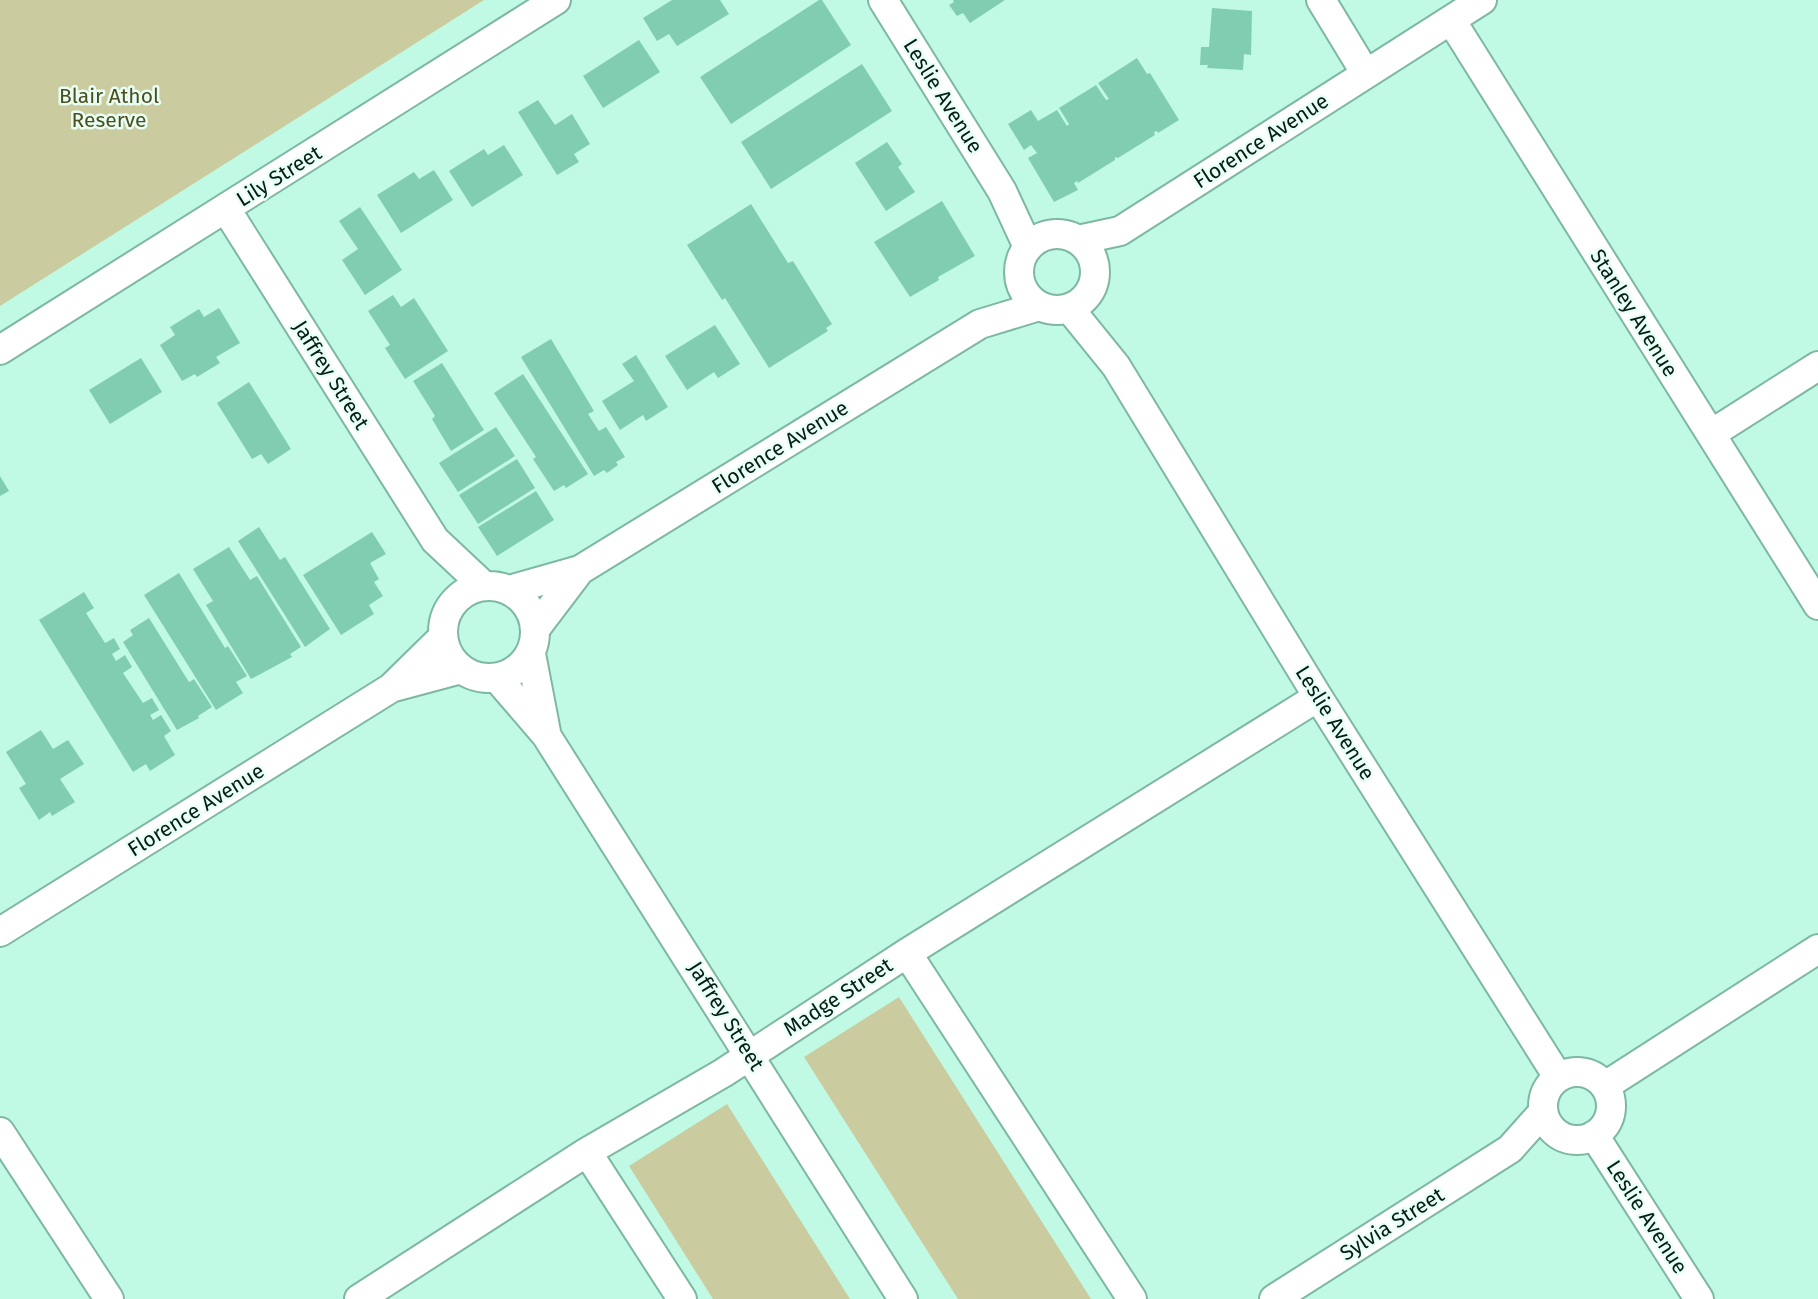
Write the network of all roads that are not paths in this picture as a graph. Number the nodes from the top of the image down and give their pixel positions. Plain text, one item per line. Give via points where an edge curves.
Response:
1 (556, 0) edge
2 (883, 0) edge
3 (1321, 0) edge
4 (1482, 0) edge
5 (1451, 20) junction
6 (1366, 74) junction
7 (1002, 191) junction
8 (226, 209) junction
9 (1120, 231) junction
10 (1067, 236) junction
11 (1028, 247) junction
12 (1018, 276) junction
13 (1093, 278) junction
14 (1039, 306) junction
15 (1069, 308) junction
16 (980, 324) junction
17 (0, 350) edge
18 (1116, 366) junction
19 (1818, 366) edge
20 (1711, 434) junction
21 (435, 540) junction
22 (580, 570) junction
23 (496, 588) junction
24 (452, 604) junction
25 (1818, 605) edge
26 (443, 637) junction
27 (533, 641) junction
28 (461, 669) junction
29 (497, 678) junction
30 (391, 688) junction
31 (1318, 697) junction
32 (546, 735) junction
33 (0, 932) edge
34 (1818, 949) edge
35 (907, 953) junction
36 (750, 1055) junction
37 (1558, 1077) junction
38 (1605, 1086) junction
39 (1543, 1112) junction
40 (0, 1132) edge
41 (1594, 1135) junction
42 (1563, 1137) junction
43 (1510, 1149) junction
44 (587, 1152) junction
45 (109, 1299) edge
46 (359, 1299) edge
47 (682, 1299) edge
48 (903, 1299) edge
49 (1132, 1299) edge
50 (1273, 1299) edge
51 (1699, 1299) edge

1 - 8 street, Lily Street
2 - 7 street, Leslie Avenue
3 - 6 street
4 - 5 street, Florence Avenue
5 - 6 street, Florence Avenue
5 - 20 street, Stanley Avenue
6 - 9 street, Florence Avenue
7 - 10 street, Leslie Avenue
7 - 11 street, Leslie Avenue
8 - 17 street, Lily Street
8 - 21 street, Jaffrey Street
9 - 10 street, Florence Avenue
9 - 13 street, Florence Avenue
10 - 11 street via 1041,236
10 - 13 street via 1090,252
11 - 12 street
12 - 14 street via 1025,293
12 - 16 street, Florence Avenue
13 - 15 street via 1082,300
13 - 18 street, Leslie Avenue
14 - 15 street
14 - 16 street, Florence Avenue
15 - 18 street, Leslie Avenue
16 - 22 street, Florence Avenue
18 - 31 street, Leslie Avenue
19 - 20 street
20 - 25 street, Stanley Avenue
21 - 23 street, Jaffrey Street
21 - 24 street, Jaffrey Street
22 - 23 street, Florence Avenue
22 - 27 street, Florence Avenue
23 - 24 street via 466,592
23 - 27 street via 527,606
24 - 26 street via 444,620
26 - 28 street via 449,655
26 - 30 street, Florence Avenue
27 - 29 street via 517,670
27 - 32 street, Jaffrey Street
28 - 29 street via 478,677
28 - 30 street, Florence Avenue
29 - 32 street, Jaffrey Street
30 - 33 street, Florence Avenue
31 - 35 street, Madge Street
31 - 37 street, Leslie Avenue
32 - 36 street, Jaffrey Street
34 - 38 street
35 - 36 street, Madge Street
35 - 49 street
36 - 44 street, Madge Street
36 - 48 street, Jaffrey Street
37 - 38 street via 1589,1073
37 - 39 street via 1545,1092
38 - 41 street via 1609,1119
39 - 42 street
39 - 43 street, Sylvia Street
40 - 45 street
41 - 42 street via 1584,1140
41 - 51 street, Leslie Avenue
42 - 43 street, Sylvia Street
43 - 50 street, Sylvia Street
44 - 46 street, Madge Street
44 - 47 street

